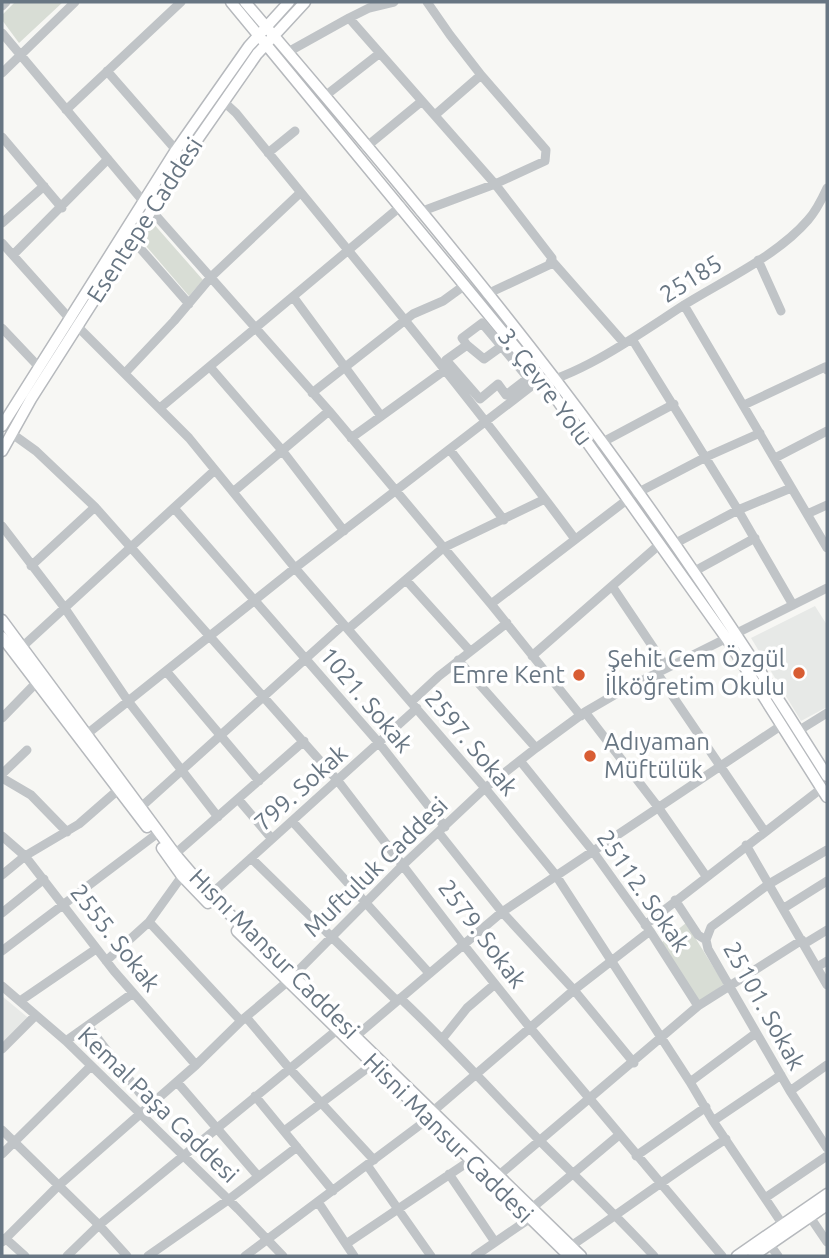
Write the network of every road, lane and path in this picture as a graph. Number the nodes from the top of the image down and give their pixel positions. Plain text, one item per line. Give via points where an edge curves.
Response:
1 (6, 2) edge
2 (75, 2) edge
3 (181, 2) edge
4 (231, 2) edge
5 (245, 2) edge
6 (289, 2) edge
7 (305, 2) edge
8 (394, 2) edge
9 (427, 2) edge
10 (2, 6) edge
11 (349, 18) junction
12 (2, 33) edge
13 (267, 35) junction
14 (288, 52) junction
15 (380, 53) junction
16 (20, 54) junction
17 (107, 71) junction
18 (2, 73) edge
19 (481, 75) junction
20 (325, 96) junction
21 (422, 101) junction
22 (223, 102) junction
23 (66, 110) junction
24 (435, 116) junction
25 (295, 131) dead end
26 (2, 137) edge
27 (366, 147) junction
28 (176, 149) junction
29 (268, 153) junction
30 (107, 159) junction
31 (495, 184) junction
32 (44, 186) junction
33 (827, 188) edge
34 (300, 193) junction
35 (147, 205) junction
36 (401, 206) junction
37 (62, 208) junction
38 (420, 212) junction
39 (2, 223) edge
40 (132, 239) junction
41 (2, 243) edge
42 (348, 250) junction
43 (13, 255) junction
44 (758, 260) junction
45 (552, 261) junction
46 (211, 277) junction
47 (465, 285) junction
48 (487, 294) junction
49 (295, 298) junction
50 (189, 304) junction
51 (684, 305) junction
52 (781, 311) dead end
53 (405, 320) junction
54 (73, 322) junction
55 (2, 328) edge
56 (255, 328) junction
57 (628, 341) junction
58 (467, 345) junction
59 (502, 346) junction
60 (38, 366) junction
61 (344, 366) junction
62 (210, 367) junction
63 (445, 370) junction
64 (827, 370) edge
65 (125, 373) junction
66 (550, 381) junction
67 (466, 389) junction
68 (312, 393) junction
69 (674, 404) junction
70 (744, 405) junction
71 (160, 408) junction
72 (329, 411) junction
73 (381, 416) junction
74 (488, 422) junction
75 (6, 430) edge
76 (827, 431) edge
77 (760, 433) junction
78 (351, 438) junction
79 (601, 443) junction
80 (281, 449) junction
81 (450, 450) junction
82 (2, 451) edge
83 (706, 457) junction
84 (775, 458) junction
85 (215, 470) junction
86 (791, 488) junction
87 (233, 492) junction
88 (396, 492) junction
89 (633, 496) junction
90 (545, 499) junction
91 (827, 505) edge
92 (95, 507) junction
93 (174, 508) junction
94 (738, 510) junction
95 (807, 514) junction
96 (504, 520) junction
97 (2, 526) edge
98 (344, 531) junction
99 (755, 538) junction
100 (575, 539) junction
101 (660, 544) junction
102 (674, 544) junction
103 (131, 548) junction
104 (443, 548) junction
105 (827, 548) edge
106 (31, 566) junction
107 (295, 568) junction
108 (693, 572) junction
109 (406, 580) junction
110 (612, 586) junction
111 (827, 588) edge
112 (256, 600) junction
113 (491, 604) junction
114 (793, 605) junction
115 (64, 607) junction
116 (2, 620) edge
117 (507, 624) junction
118 (346, 627) junction
119 (210, 636) junction
120 (732, 636) junction
121 (2, 639) edge
122 (22, 647) junction
123 (470, 651) junction
124 (532, 656) junction
125 (305, 657) junction
126 (458, 660) junction
127 (667, 667) junction
128 (166, 671) junction
129 (657, 673) junction
130 (36, 684) junction
131 (265, 697) junction
132 (128, 701) junction
133 (414, 705) junction
134 (827, 713) edge
135 (583, 714) junction
136 (2, 718) edge
137 (782, 725) junction
138 (798, 730) junction
139 (87, 734) junction
140 (221, 735) junction
141 (304, 741) junction
142 (379, 743) junction
143 (536, 748) junction
144 (27, 750) dead end
145 (521, 762) junction
146 (719, 768) junction
147 (181, 772) junction
148 (2, 776) edge
149 (827, 776) edge
150 (259, 781) junction
151 (338, 781) junction
152 (485, 789) junction
153 (118, 790) junction
154 (824, 793) edge
155 (238, 799) junction
156 (142, 807) junction
157 (658, 807) junction
158 (218, 817) junction
159 (292, 821) junction
160 (442, 830) junction
161 (67, 832) junction
162 (765, 832) junction
163 (2, 836) edge
164 (154, 836) junction
165 (272, 839) junction
166 (746, 845) junction
167 (592, 850) junction
168 (827, 850) edge
169 (175, 854) junction
170 (25, 856) junction
171 (251, 858) junction
172 (404, 864) junction
173 (555, 874) junction
174 (2, 875) edge
175 (182, 876) junction
176 (706, 876) junction
177 (44, 879) junction
178 (827, 881) edge
179 (769, 884) junction
180 (210, 895) junction
181 (675, 900) junction
182 (366, 901) junction
183 (65, 905) junction
184 (784, 908) junction
185 (502, 912) junction
186 (2, 913) edge
187 (149, 922) junction
188 (648, 928) junction
189 (827, 930) edge
190 (331, 936) junction
191 (706, 940) junction
192 (803, 942) junction
193 (463, 944) junction
194 (96, 949) junction
195 (2, 951) edge
196 (612, 960) junction
197 (106, 961) junction
198 (827, 961) edge
199 (817, 967) junction
200 (429, 973) junction
201 (290, 979) junction
202 (495, 984) junction
203 (827, 985) edge
204 (2, 986) edge
205 (730, 986) junction
206 (574, 990) junction
207 (132, 993) junction
208 (399, 999) junction
209 (20, 1000) junction
210 (698, 1006) junction
211 (35, 1016) junction
212 (244, 1019) junction
213 (88, 1026) junction
214 (531, 1029) junction
215 (337, 1030) junction
216 (756, 1033) junction
217 (356, 1036) junction
218 (443, 1038) junction
219 (662, 1039) junction
220 (66, 1041) junction
221 (2, 1049) edge
222 (634, 1063) junction
223 (373, 1064) junction
224 (197, 1065) junction
225 (827, 1065) edge
226 (91, 1066) junction
227 (289, 1068) junction
228 (478, 1073) junction
229 (781, 1076) junction
230 (177, 1082) junction
231 (690, 1082) junction
232 (790, 1091) junction
233 (255, 1096) junction
234 (588, 1100) junction
235 (321, 1103) junction
236 (149, 1105) junction
237 (706, 1107) junction
238 (140, 1114) junction
239 (430, 1115) junction
240 (713, 1121) junction
241 (217, 1129) junction
242 (2, 1130) edge
243 (284, 1131) junction
244 (619, 1135) junction
245 (726, 1139) junction
246 (541, 1141) junction
247 (13, 1142) junction
248 (296, 1147) junction
249 (827, 1149) edge
250 (2, 1154) edge
251 (636, 1156) junction
252 (827, 1156) edge
253 (184, 1158) junction
254 (471, 1160) junction
255 (370, 1162) junction
256 (449, 1174) junction
257 (575, 1174) junction
258 (258, 1176) junction
259 (498, 1176) junction
260 (660, 1182) junction
261 (58, 1186) junction
262 (333, 1191) junction
263 (827, 1194) edge
264 (765, 1198) junction
265 (228, 1200) junction
266 (318, 1202) junction
267 (827, 1205) edge
268 (399, 1209) junction
269 (530, 1213) junction
270 (617, 1216) junction
271 (810, 1217) junction
272 (99, 1225) junction
273 (783, 1225) junction
274 (3, 1240) edge
275 (268, 1240) junction
276 (827, 1241) edge
277 (495, 1242) junction
278 (346, 1244) junction
279 (770, 1245) junction
280 (566, 1253) edge
281 (25, 1256) edge
282 (67, 1256) edge
283 (127, 1256) edge
284 (148, 1256) edge
285 (245, 1256) edge
286 (283, 1256) edge
287 (354, 1256) edge
288 (431, 1256) edge
289 (475, 1256) edge
290 (581, 1256) edge
291 (654, 1256) edge
292 (722, 1256) edge
293 (737, 1256) edge
294 (753, 1256) edge
295 (778, 1256) edge

1 - 10 street
2 - 16 street
3 - 17 street
4 - 13 main road, 3. Çevre Yolu
5 - 13 main road, 3. Çevre Yolu
6 - 13 main road, Esentepe Caddesi
7 - 13 main road, Esentepe Caddesi
8 - 11 street
9 - 19 street
11 - 14 street
11 - 15 street
12 - 16 street
13 - 14 main road, 3. Çevre Yolu
13 - 22 main road, Esentepe Caddesi
13 - 28 main road, Esentepe Caddesi via 249,46
13 - 36 main road, 3. Çevre Yolu
14 - 20 main road, 3. Çevre Yolu
15 - 20 street
15 - 21 street
16 - 18 street
16 - 23 street
17 - 23 street
17 - 28 street
19 - 24 street
19 - 31 street via 547,153 545,161
20 - 27 main road, 3. Çevre Yolu
21 - 24 street
21 - 27 street
22 - 29 street
22 - 35 main road, Esentepe Caddesi
23 - 30 street
24 - 31 street
25 - 29 street
26 - 32 street
27 - 38 main road, 3. Çevre Yolu
28 - 35 main road, Esentepe Caddesi
29 - 34 street
30 - 35 street
30 - 37 street
31 - 38 street
31 - 45 street
32 - 37 street
32 - 39 street
33 - 44 street, 25185 via 807,221
34 - 42 street
34 - 46 street
35 - 40 main road, Esentepe Caddesi
35 - 46 street
35 - 54 main road, Esentepe Caddesi
36 - 42 street
36 - 47 main road, 3. Çevre Yolu
37 - 43 street
38 - 48 main road, 3. Çevre Yolu
40 - 50 street
40 - 54 main road, Esentepe Caddesi
41 - 43 street, 2597. Sokak
42 - 49 street
42 - 53 street
43 - 54 street, 2597. Sokak
44 - 51 street, 25185
44 - 52 street
45 - 48 street
45 - 57 street
46 - 50 street
46 - 56 street
47 - 53 street
47 - 66 main road, 3. Çevre Yolu
48 - 66 main road, 3. Çevre Yolu
49 - 56 street
49 - 61 street
50 - 65 street
51 - 57 street, 25185
51 - 70 street
53 - 61 street
53 - 63 street
54 - 60 main road, Esentepe Caddesi
54 - 65 street, 2597. Sokak
54 - 75 main road, Esentepe Caddesi
55 - 60 street
56 - 62 street
56 - 68 street
57 - 66 street, 25185
57 - 69 street
58 - 59 street via 484,359
58 - 59 street via 462,338 482,323
58 - 67 street via 446,360
59 - 67 street via 528,378 506,395 498,384 480,399
60 - 75 main road, Esentepe Caddesi
61 - 68 street
61 - 73 street
62 - 71 street
62 - 80 street
63 - 67 street
63 - 73 street
64 - 70 street via 825,367
65 - 71 street, 2597. Sokak
66 - 74 street, 25185 via 533,385
66 - 79 main road, 3. Çevre Yolu
66 - 89 main road, 3. Çevre Yolu
67 - 74 street
68 - 72 street
69 - 79 street
69 - 83 street
70 - 77 street
71 - 85 street, 2597. Sokak
72 - 78 street
72 - 80 street
73 - 78 street
74 - 81 street, 25185
74 - 90 street
75 - 82 main road, Esentepe Caddesi
75 - 92 street, 2579. Sokak via 36,451
76 - 84 street
77 - 83 street
77 - 84 street
78 - 88 street
79 - 89 main road, 3. Çevre Yolu
80 - 87 street
80 - 98 street
81 - 88 street, 25185
81 - 96 street
83 - 89 street
83 - 94 street
84 - 86 street
85 - 87 street, 2597. Sokak
85 - 93 street
86 - 94 street
86 - 95 street
87 - 107 street, 2597. Sokak
88 - 98 street, 25185
88 - 104 street
89 - 100 street
89 - 101 main road, 3. Çevre Yolu
89 - 102 main road, 3. Çevre Yolu
90 - 96 street
90 - 100 street
91 - 95 street
92 - 103 street, 2579. Sokak
92 - 106 street
93 - 103 street
93 - 112 street, 1021. Sokak
94 - 99 street
94 - 102 street
95 - 105 street
96 - 104 street
97 - 106 street
98 - 107 street, 25185
99 - 108 street
99 - 114 street
100 - 113 street
101 - 110 street
101 - 120 main road, 3. Çevre Yolu
102 - 108 main road, 3. Çevre Yolu
103 - 115 street
103 - 119 street, 2579. Sokak
104 - 109 street
104 - 113 street
106 - 115 street
107 - 112 street, 25185
107 - 118 street, 2597. Sokak
108 - 120 main road, 3. Çevre Yolu
109 - 118 street
109 - 123 street
110 - 124 street
110 - 127 street
111 - 114 street, Muftuluk Caddesi
112 - 119 street, 25185
112 - 125 street, 1021. Sokak
113 - 117 street
114 - 120 street, Muftuluk Caddesi
115 - 122 street
115 - 132 street
116 - 122 main road, Hısnı Mansur Caddesi
117 - 123 street, 799. Sokak
117 - 124 street
118 - 125 street
118 - 133 street, 2597. Sokak
119 - 128 street, 25185
119 - 131 street, 2579. Sokak
120 - 127 street, Muftuluk Caddesi
120 - 137 main road, 3. Çevre Yolu
120 - 138 main road, 3. Çevre Yolu
121 - 130 main road, Hisni Mansur Caddesi
122 - 139 main road, Hısnı Mansur Caddesi
123 - 126 street, 799. Sokak
124 - 135 street
125 - 131 street
125 - 142 street, 1021. Sokak
126 - 133 street, 799. Sokak
126 - 143 street
127 - 129 street, Muftuluk Caddesi
128 - 132 street, 25185
128 - 140 street
129 - 135 street, Muftuluk Caddesi
129 - 146 street
130 - 136 street
130 - 153 main road, Hisni Mansur Caddesi
131 - 140 street
131 - 141 street, 2579. Sokak
132 - 139 street, 25185
132 - 147 street
133 - 142 street, 799. Sokak
133 - 152 street, 2597. Sokak
134 - 138 street
135 - 143 street, Muftuluk Caddesi
135 - 157 street
137 - 146 street
137 - 154 main road, 3. Çevre Yolu
138 - 149 main road, 3. Çevre Yolu
139 - 156 main road, Hısnı Mansur Caddesi
140 - 147 street
140 - 150 street
141 - 150 street
141 - 151 street, 2579. Sokak
142 - 151 street, 799. Sokak
142 - 160 street, 1021. Sokak
143 - 145 street, Muftuluk Caddesi
144 - 148 street
145 - 152 street, Muftuluk Caddesi
145 - 167 street, 25112. Sokak
146 - 157 street
146 - 162 street
147 - 156 street
147 - 158 street
148 - 161 street via 31,795
150 - 155 street
151 - 159 street, 799. Sokak
151 - 172 street, 2579. Sokak
152 - 160 street, Muftuluk Caddesi
152 - 173 street, 2597. Sokak
153 - 161 street
153 - 164 main road, Hisni Mansur Caddesi
154 - 162 street
155 - 158 street
155 - 165 street
156 - 169 main road, Hısnı Mansur Caddesi
157 - 167 street
157 - 176 street
158 - 169 street
159 - 165 street, 799. Sokak
159 - 182 street
160 - 172 street, Muftuluk Caddesi
160 - 185 street, 1021. Sokak
161 - 170 street
162 - 166 street
163 - 170 street, 2555. Sokak
164 - 175 main road, Hisni Mansur Caddesi
164 - 183 street
165 - 171 street, 799. Sokak
166 - 176 street
166 - 179 street
167 - 173 street
167 - 188 street, 25112. Sokak
168 - 179 street, 25101. Sokak
169 - 180 main road, Hısnı Mansur Caddesi
170 - 174 street
170 - 177 street, 2555. Sokak
171 - 180 street, 799. Sokak
171 - 190 street
172 - 182 street, Muftuluk Caddesi
172 - 193 street, 2579. Sokak
173 - 185 street
173 - 196 street, 2597. Sokak
175 - 187 street
175 - 201 main road, Hisni Mansur Caddesi
176 - 181 street
177 - 183 street, 2555. Sokak
177 - 186 street
178 - 184 street
179 - 184 street
179 - 191 street, 25101. Sokak via 711,927
180 - 201 main road, Hısnı Mansur Caddesi
181 - 188 street
181 - 191 street
182 - 190 street, Muftuluk Caddesi
182 - 200 street
183 - 194 street, 2555. Sokak
183 - 195 street
184 - 192 street
185 - 193 street
185 - 206 street, 1021. Sokak
187 - 197 street
187 - 212 street
188 - 196 street
188 - 210 street, 25112. Sokak
189 - 192 street
190 - 201 street, Muftuluk Caddesi
190 - 208 street
191 - 205 street, 25101. Sokak
192 - 199 street
192 - 205 street
193 - 200 street
193 - 202 street, 2579. Sokak
194 - 197 street, 2555. Sokak
194 - 209 street
196 - 206 street
196 - 219 street, 2597. Sokak
197 - 207 street, 2555. Sokak
198 - 199 street
199 - 203 street
200 - 208 street
201 - 212 street, Muftuluk Caddesi
201 - 215 main road, Hisni Mansur Caddesi
201 - 217 main road, Hısnı Mansur Caddesi
202 - 214 street, 2579. Sokak
202 - 218 street via 467,1008
204 - 209 street, Kemal Paşa Caddesi
205 - 210 street
205 - 216 street, 25101. Sokak
206 - 214 street
206 - 222 street, 1021. Sokak
207 - 213 street
207 - 224 street, 2555. Sokak
208 - 217 street
208 - 218 street
209 - 211 street, Kemal Paşa Caddesi
210 - 219 street
211 - 220 street, Kemal Paşa Caddesi
211 - 221 street
212 - 224 street, Muftuluk Caddesi
212 - 227 street
213 - 220 street
213 - 236 street
214 - 228 street
214 - 234 street, 2579. Sokak
215 - 223 main road, Hisni Mansur Caddesi
215 - 227 street
216 - 229 street, 25101. Sokak
216 - 231 street
217 - 239 main road, Hısnı Mansur Caddesi
218 - 228 street
219 - 222 street
219 - 231 street, 2597. Sokak
220 - 226 street, Kemal Paşa Caddesi
222 - 234 street
223 - 235 street
223 - 239 main road, Hisni Mansur Caddesi
224 - 230 street, Muftuluk Caddesi
225 - 232 street
226 - 238 street, Kemal Paşa Caddesi
226 - 247 street
227 - 233 street
227 - 235 street
228 - 239 street
228 - 246 street
229 - 232 street, 25101. Sokak
229 - 240 street
230 - 236 street, Muftuluk Caddesi
230 - 241 street
231 - 237 street, 2597. Sokak
232 - 249 street, 25101. Sokak
233 - 241 street
233 - 243 street
234 - 244 street, 2579. Sokak
234 - 246 street
235 - 243 street
235 - 255 street
236 - 238 street, Muftuluk Caddesi
237 - 240 street, 2597. Sokak
237 - 251 street
238 - 253 street, Kemal Paşa Caddesi
238 - 261 street, Muftuluk Caddesi
239 - 254 main road, Hisni Mansur Caddesi
239 - 255 street
239 - 259 main road, Hısnı Mansur Caddesi
240 - 245 street, 2597. Sokak
241 - 253 street
241 - 258 street
242 - 247 street
243 - 248 street
244 - 251 street, 2579. Sokak
244 - 257 street
245 - 260 street
245 - 264 street, 2597. Sokak
246 - 257 street
246 - 259 street
247 - 250 street
247 - 261 street
248 - 258 street
248 - 262 street
251 - 260 street, 2579. Sokak
252 - 264 street
253 - 265 street, Kemal Paşa Caddesi
253 - 272 street
254 - 256 street
254 - 269 main road, Hisni Mansur Caddesi
255 - 262 street
255 - 268 street
256 - 268 street
256 - 277 street
257 - 269 street
257 - 270 street
258 - 265 street
259 - 269 main road, Hısnı Mansur Caddesi
260 - 270 street
260 - 292 street, 2579. Sokak
261 - 272 street
261 - 274 street, Muftuluk Caddesi
262 - 266 street
263 - 273 main road
264 - 273 street, 2597. Sokak
265 - 275 street, Kemal Paşa Caddesi
265 - 284 street
266 - 275 street
266 - 278 street
267 - 271 main road
268 - 278 street
268 - 288 street
269 - 277 street
269 - 280 main road, Hisni Mansur Caddesi
270 - 280 street
270 - 291 street
271 - 276 street
271 - 279 main road
272 - 282 street
272 - 283 street
273 - 293 main road
274 - 281 street
275 - 285 street
275 - 286 street, Kemal Paşa Caddesi
277 - 289 street
278 - 287 street
279 - 294 main road
279 - 295 street
280 - 290 main road

